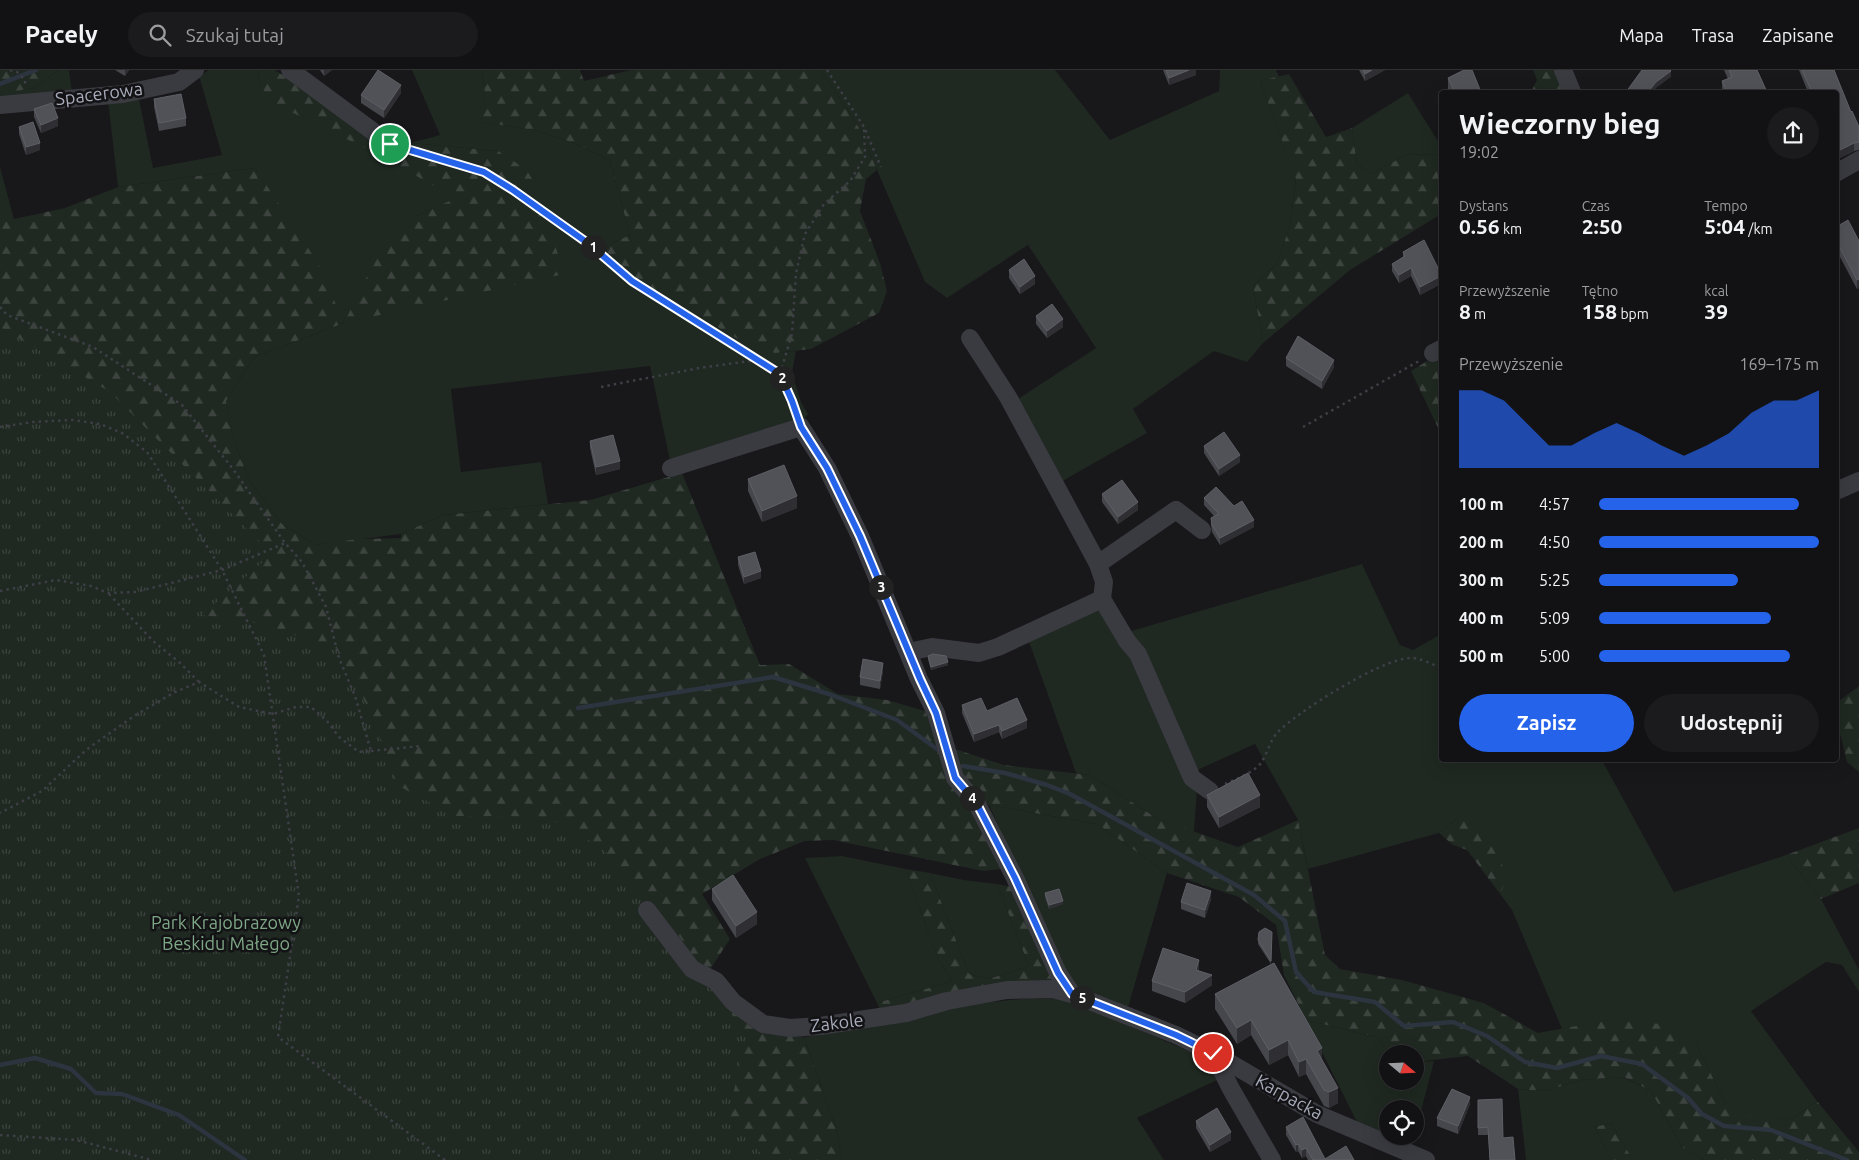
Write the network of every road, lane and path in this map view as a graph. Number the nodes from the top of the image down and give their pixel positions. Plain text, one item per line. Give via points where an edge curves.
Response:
1 (10, 70) edge
2 (194, 70) edge
3 (290, 70) edge
4 (828, 70) edge
5 (1563, 70) edge
6 (1571, 90) edge
7 (24, 103) junction
8 (0, 105) edge
9 (864, 127) junction
10 (390, 144) joint
11 (1859, 160) edge
12 (881, 167) dead end
13 (1839, 171) edge
14 (0, 307) edge
15 (970, 338) dead end
16 (1437, 351) edge
17 (758, 360) junction
18 (780, 374) junction
19 (601, 387) dead end
20 (0, 427) edge
21 (801, 427) junction
22 (1303, 427) dead end
23 (670, 468) dead end
24 (1859, 481) edge
25 (1839, 490) edge
26 (1202, 530) dead end
27 (285, 543) junction
28 (1098, 564) junction
29 (222, 570) junction
30 (0, 590) edge
31 (108, 593) junction
32 (1102, 598) junction
33 (908, 652) junction
34 (1439, 667) edge
35 (199, 682) junction
36 (273, 714) junction
37 (420, 746) dead end
38 (371, 751) junction
39 (1210, 791) joint
40 (0, 812) edge
41 (647, 910) dead end
42 (1072, 994) junction
43 (1213, 1053) junction
44 (0, 1135) edge
45 (152, 1160) edge
46 (445, 1160) edge
47 (1272, 1160) edge
48 (1426, 1160) edge

1 - 7 path via 25,80
2 - 7 street, Spacerowa via 178,82 123,94
3 - 10 street
4 - 9 path
5 - 6 street
7 - 8 street, Spacerowa
9 - 12 path
9 - 18 path via 864,157 850,181 824,204 805,234 796,272 792,334
10 - 17 path via 484,172 589,244 632,281
11 - 13 street
14 - 27 path via 7,316 93,347 182,404
15 - 28 street via 1008,398
16 - 22 path
17 - 18 path
17 - 19 path
18 - 21 path
20 - 29 path via 73,420 100,424 122,433 147,452
21 - 23 street
21 - 33 street via 827,468 860,536
24 - 25 street
26 - 28 street via 1176,510
27 - 29 path
27 - 38 path via 302,562 326,607 339,658 355,696
28 - 32 street via 1104,582
29 - 31 path via 136,592
29 - 36 path via 264,655
30 - 31 path via 56,580 91,586
31 - 35 path via 153,641
32 - 33 street via 979,653 932,647
32 - 39 street via 1138,654 1192,778
33 - 42 street via 936,713 955,778 977,804 1058,973
34 - 39 path via 1410,657 1385,663 1293,719 1276,734 1260,764
35 - 36 path via 239,707
35 - 40 path via 134,716 86,750 42,791
36 - 38 path via 296,707 311,707 339,737 359,752
36 - 46 path via 299,896 278,1037
37 - 38 path
41 - 42 street, Zakole via 692,969 716,981 734,1002 763,1024 790,1028 820,1026 906,1013 947,1001 1007,990 1053,989
42 - 43 street, Karpacka
43 - 47 street
43 - 48 street, Karpacka via 1317,1114
44 - 45 path via 76,1140

